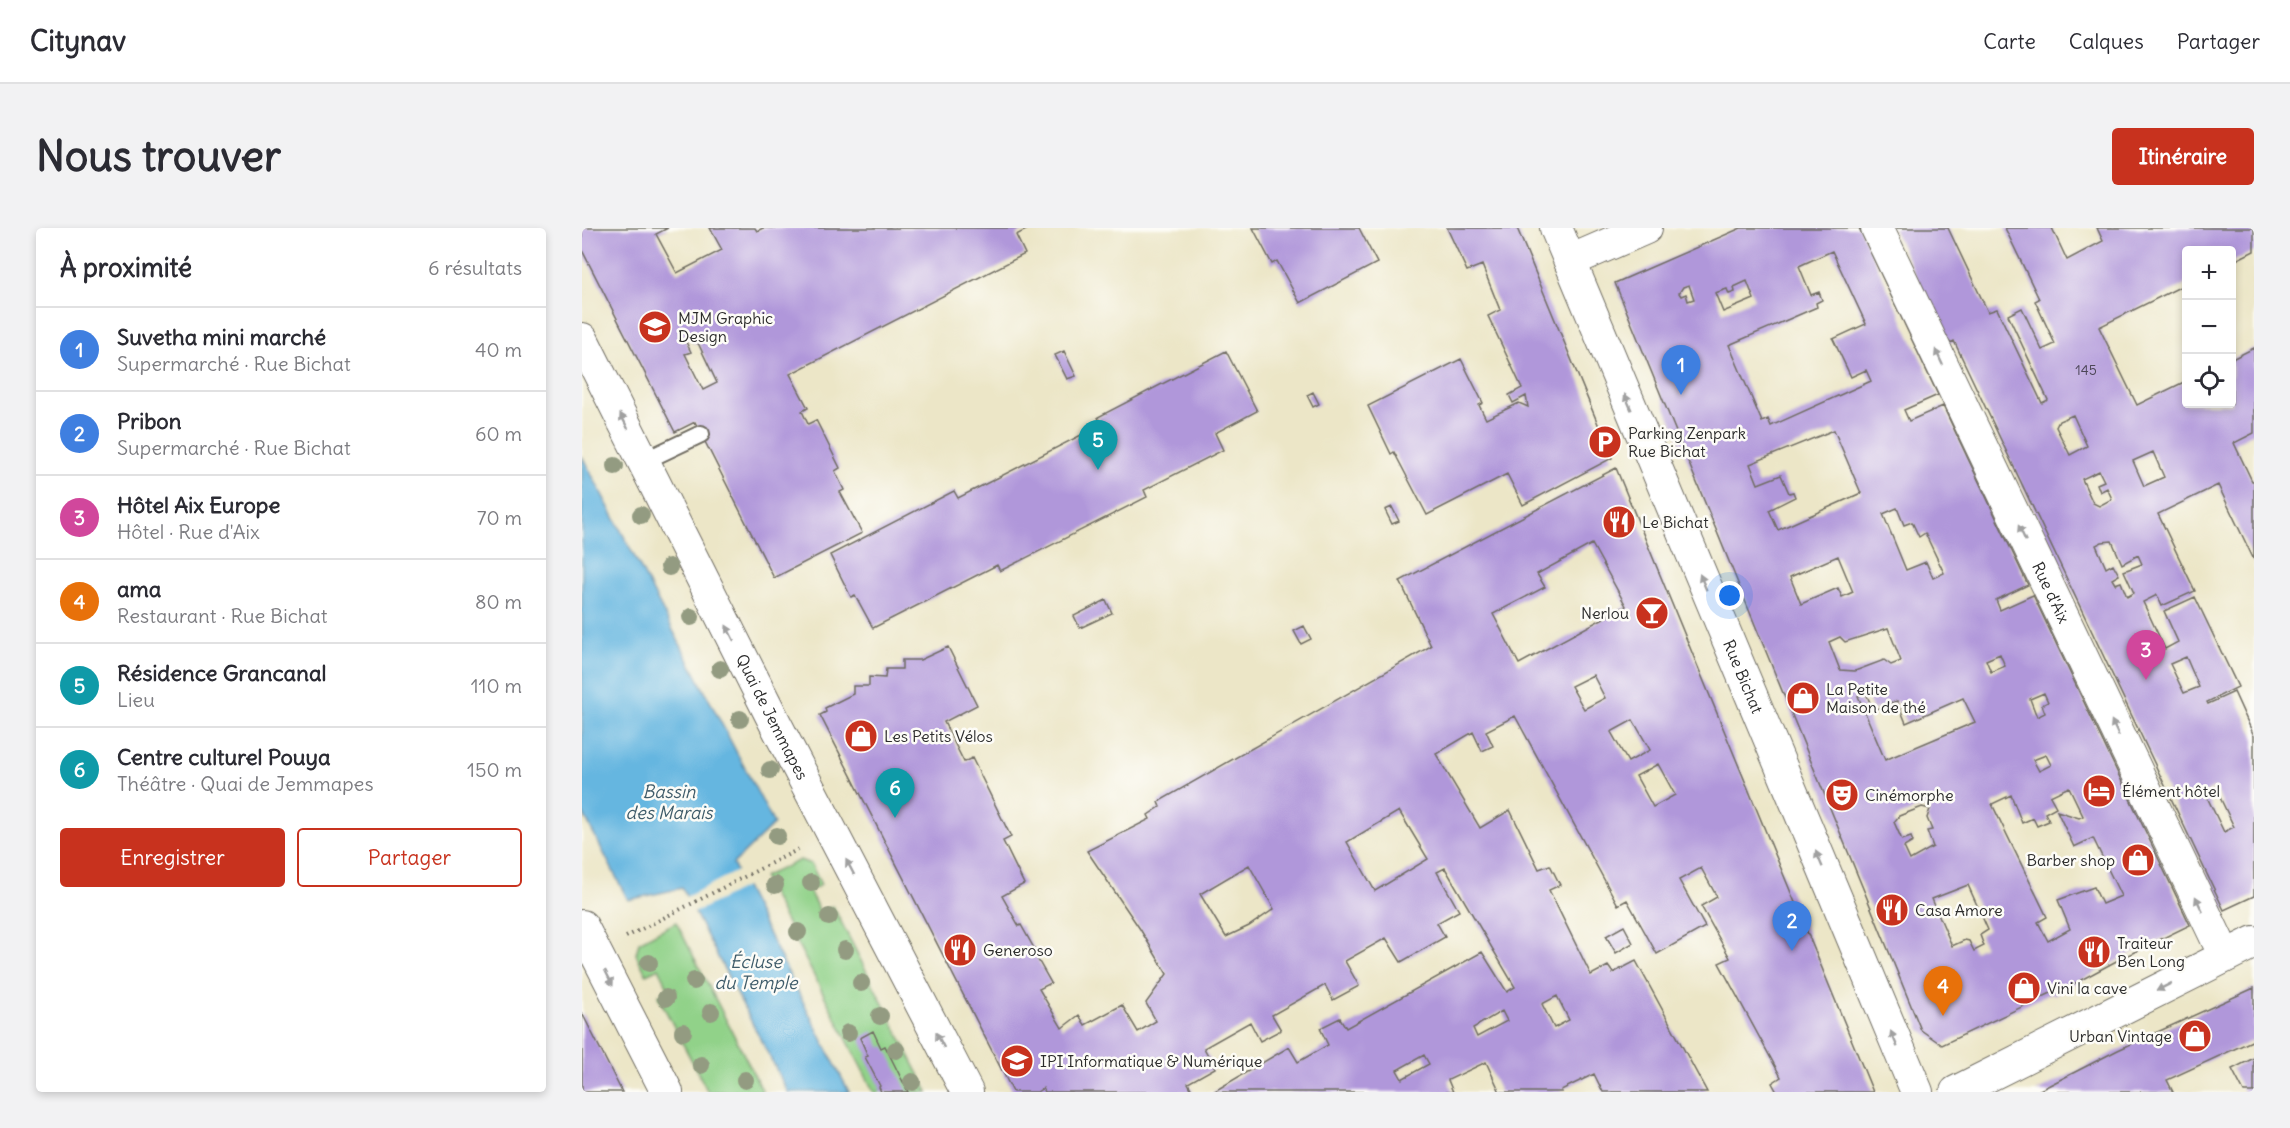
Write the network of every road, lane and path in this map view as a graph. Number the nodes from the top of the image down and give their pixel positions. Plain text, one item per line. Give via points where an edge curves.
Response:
1 (1556, 228) edge
2 (1646, 228) edge
3 (1877, 228) edge
4 (1570, 261) junction
5 (582, 339) edge
6 (701, 434) dead end
7 (644, 461) junction
8 (799, 849) dead end
9 (582, 926) edge
10 (632, 932) dead end
11 (2254, 942) edge
12 (2225, 956) junction
13 (667, 1092) edge
14 (967, 1092) edge
15 (1917, 1092) edge
16 (1956, 1092) edge

1 - 4 street, Rue Bichat
2 - 4 street
12 -> 3 street, Rue d'Aix
15 -> 4 street, Rue Bichat
7 -> 5 street, Quai de Jemmapes
6 - 7 lane
14 -> 7 street, Quai de Jemmapes
8 - 10 path
9 -> 13 street
11 - 12 street
12 -> 16 street

